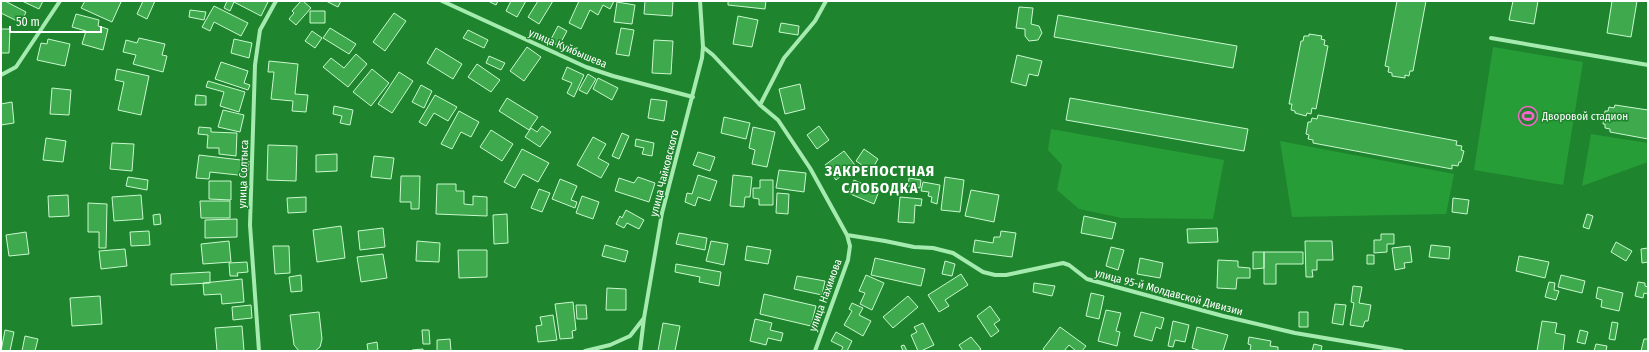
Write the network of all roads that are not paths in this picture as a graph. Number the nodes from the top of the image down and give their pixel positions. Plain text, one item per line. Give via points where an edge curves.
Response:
1 (60, 1) edge
2 (276, 1) edge
3 (442, 1) edge
4 (700, 1) edge
5 (826, 1) edge
6 (1491, 38) dead end
7 (703, 47) junction
8 (1648, 65) edge
9 (1, 75) edge
10 (693, 98) junction
11 (760, 105) junction
12 (847, 235) junction
13 (644, 318) junction
14 (259, 351) edge
15 (585, 351) edge
16 (640, 351) edge
17 (815, 351) edge
18 (1402, 351) edge

1 - 9 street via 16,67
2 - 14 street, улица Солтыса via 260,30 255,65 250,225
3 - 10 street, улица Куйбышева via 586,67
4 - 7 street, улица Чайковского
5 - 11 street via 815,21 784,58
6 - 8 street
7 - 10 street, улица Чайковского
7 - 11 street, улица Нахимова via 714,55
10 - 13 street, улица Чайковского via 662,213
11 - 12 street, улица Нахимова via 778,120 810,168
12 - 17 street, улица Нахимова via 850,246 848,260
12 - 18 street, улица 95-й Молдавской Дивизии via 953,253 983,272 994,275 1006,275 1063,263 1087,279 1223,316 1294,333
13 - 15 street via 630,336 610,346
13 - 16 street, улица Чайковского

